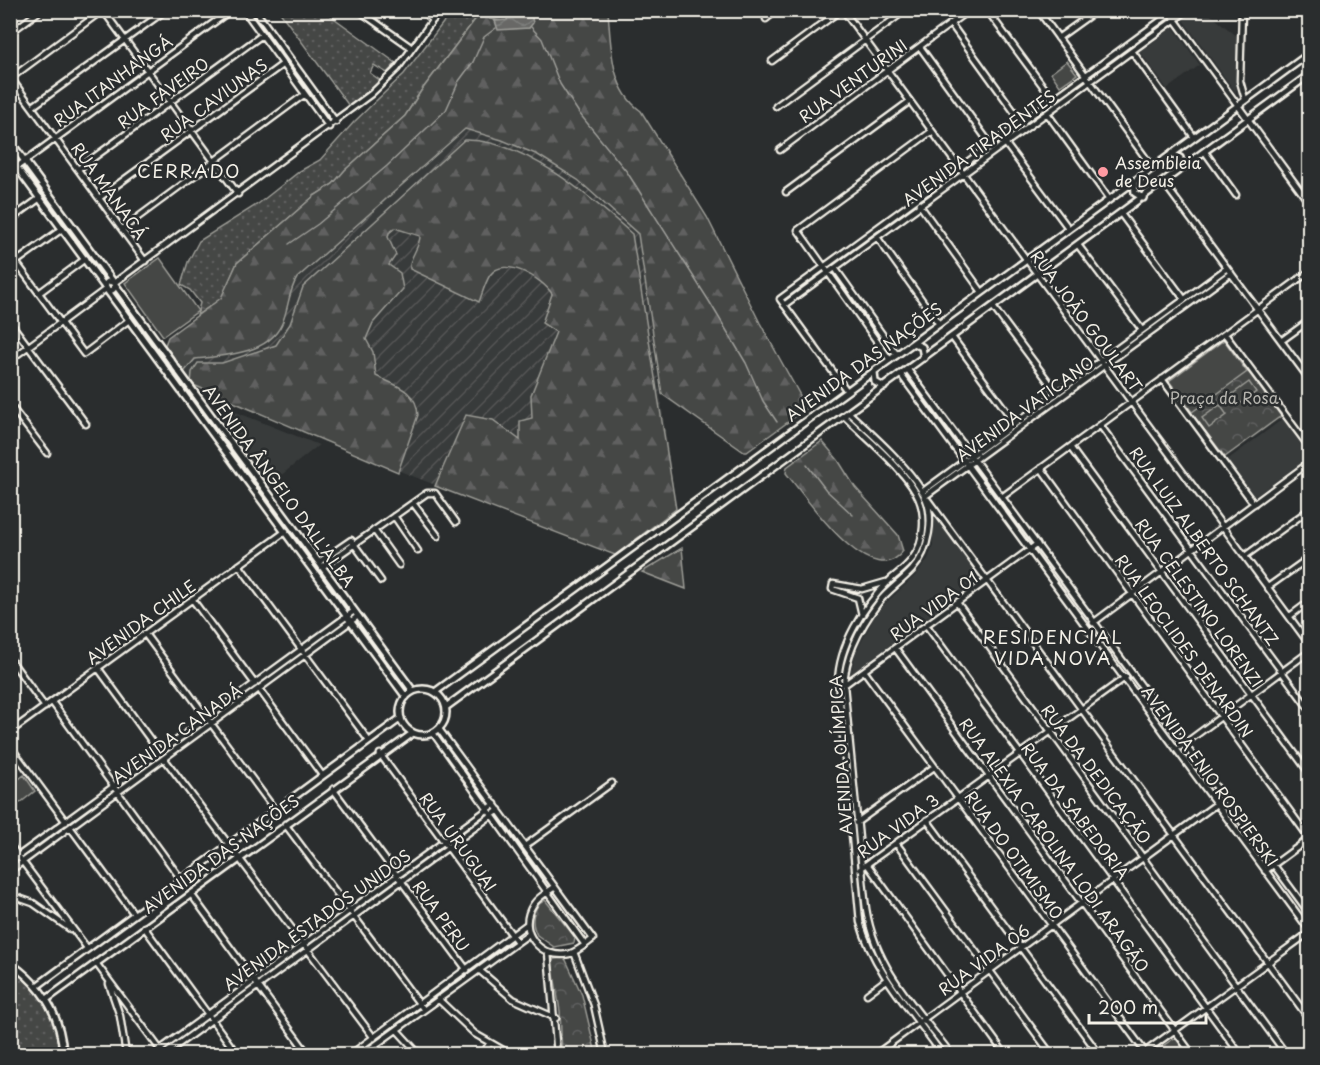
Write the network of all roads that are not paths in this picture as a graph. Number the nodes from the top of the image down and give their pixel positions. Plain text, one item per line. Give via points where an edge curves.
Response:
1 (41, 10) edge
2 (166, 10) edge
3 (231, 10) edge
4 (244, 10) edge
5 (255, 10) edge
6 (358, 10) edge
7 (421, 10) edge
8 (440, 10) edge
9 (777, 10) edge
10 (842, 10) edge
11 (906, 10) edge
12 (969, 10) edge
13 (987, 10) edge
14 (1038, 10) edge
15 (1097, 10) edge
16 (1188, 10) edge
17 (1242, 10) edge
18 (103, 11) edge
19 (1171, 12) edge
20 (766, 19) dead end
21 (433, 20) junction
22 (1175, 20) junction
23 (951, 24) junction
24 (10, 33) edge
25 (262, 35) junction
26 (1058, 38) junction
27 (125, 40) junction
28 (865, 40) junction
29 (920, 47) junction
30 (412, 48) junction
31 (1132, 51) junction
32 (1310, 53) edge
33 (771, 61) dead end
34 (284, 64) junction
35 (888, 71) junction
36 (148, 72) junction
37 (1310, 74) edge
38 (1086, 76) junction
39 (11, 78) edge
40 (1090, 82) junction
41 (315, 93) junction
42 (305, 94) junction
43 (309, 99) junction
44 (1245, 99) junction
45 (1053, 100) junction
46 (910, 101) junction
47 (170, 102) junction
48 (1237, 105) junction
49 (776, 106) dead end
50 (1057, 106) junction
51 (32, 107) junction
52 (1047, 113) junction
53 (1248, 119) junction
54 (336, 122) junction
55 (1022, 123) junction
56 (329, 127) junction
57 (1026, 128) junction
58 (192, 131) junction
59 (932, 131) junction
60 (1194, 137) junction
61 (56, 138) junction
62 (10, 141) edge
63 (1005, 143) junction
64 (992, 145) junction
65 (780, 150) dead end
66 (1205, 152) junction
67 (1171, 154) junction
68 (10, 158) edge
69 (25, 161) junction
70 (214, 161) junction
71 (17, 167) junction
72 (959, 168) junction
73 (1153, 168) junction
74 (78, 169) junction
75 (1180, 170) junction
76 (10, 172) edge
77 (963, 174) junction
78 (1134, 182) junction
79 (1164, 183) junction
80 (786, 192) dead end
81 (238, 194) junction
82 (1236, 195) dead end
83 (40, 198) junction
84 (99, 198) junction
85 (1143, 198) junction
86 (1109, 199) junction
87 (916, 200) junction
88 (1310, 204) edge
89 (920, 205) junction
90 (1121, 214) junction
91 (10, 220) edge
92 (62, 229) junction
93 (122, 229) junction
94 (1069, 229) junction
95 (877, 237) junction
96 (1078, 245) junction
97 (10, 254) edge
98 (85, 260) junction
99 (1026, 260) junction
100 (145, 261) junction
101 (16, 262) junction
102 (824, 267) junction
103 (835, 268) junction
104 (1229, 271) junction
105 (1310, 272) edge
106 (827, 273) junction
107 (1037, 275) junction
108 (114, 283) junction
109 (106, 289) junction
110 (982, 292) junction
111 (39, 293) junction
112 (1184, 299) junction
113 (784, 305) junction
114 (993, 307) junction
115 (1257, 309) junction
116 (128, 318) junction
117 (1310, 320) edge
118 (10, 322) edge
119 (61, 323) junction
120 (939, 324) junction
121 (1142, 330) junction
122 (1225, 334) junction
123 (952, 337) junction
124 (1281, 341) junction
125 (912, 343) junction
126 (29, 347) junction
127 (897, 355) junction
128 (924, 358) junction
129 (10, 360) edge
130 (890, 360) junction
131 (1103, 363) junction
132 (1310, 368) edge
133 (908, 370) junction
134 (874, 372) junction
135 (1304, 373) junction
136 (901, 375) junction
137 (1162, 379) junction
138 (1310, 380) edge
139 (884, 387) junction
140 (847, 391) junction
141 (1057, 393) junction
142 (1131, 402) junction
143 (10, 405) edge
144 (847, 414) junction
145 (1015, 423) junction
146 (86, 424) dead end
147 (1100, 425) junction
148 (1070, 447) junction
149 (1310, 448) edge
150 (47, 453) dead end
151 (971, 456) junction
152 (964, 460) junction
153 (975, 461) junction
154 (1310, 462) edge
155 (968, 466) junction
156 (1041, 468) junction
157 (921, 496) junction
158 (1002, 497) junction
159 (413, 502) junction
160 (1254, 504) junction
161 (1310, 509) edge
162 (394, 516) junction
163 (456, 522) dead end
164 (1223, 526) junction
165 (375, 530) junction
166 (286, 531) junction
167 (438, 536) dead end
168 (352, 542) junction
169 (1037, 544) junction
170 (1192, 549) junction
171 (1029, 550) junction
172 (418, 551) dead end
173 (1245, 556) junction
174 (1310, 557) edge
175 (320, 564) junction
176 (239, 565) junction
177 (399, 565) dead end
178 (1161, 572) junction
179 (381, 581) dead end
180 (889, 581) junction
181 (988, 581) junction
182 (1268, 587) junction
183 (1131, 595) junction
184 (192, 599) junction
185 (1310, 601) edge
186 (958, 604) junction
187 (356, 613) junction
188 (862, 616) junction
189 (1290, 616) junction
190 (350, 618) junction
191 (1093, 623) junction
192 (927, 626) junction
193 (145, 634) junction
194 (1310, 645) edge
195 (896, 649) junction
196 (301, 650) junction
197 (1310, 651) edge
198 (305, 655) junction
199 (10, 659) edge
200 (98, 668) junction
201 (865, 672) junction
202 (1281, 672) junction
203 (1130, 674) junction
204 (1123, 678) junction
205 (255, 684) junction
206 (844, 685) junction
207 (259, 689) junction
208 (413, 691) junction
209 (435, 692) junction
210 (1251, 694) junction
211 (406, 697) junction
212 (52, 702) junction
213 (45, 707) junction
214 (446, 707) junction
215 (1081, 708) junction
216 (1310, 710) edge
217 (1220, 716) junction
218 (208, 718) junction
219 (401, 718) junction
220 (212, 724) junction
221 (440, 729) junction
222 (10, 732) edge
223 (413, 733) junction
224 (433, 733) junction
225 (1050, 733) junction
226 (369, 741) junction
227 (1182, 745) junction
228 (10, 746) edge
229 (1176, 750) junction
230 (160, 753) junction
231 (380, 754) junction
232 (1019, 754) junction
233 (164, 758) junction
234 (934, 767) junction
235 (1310, 774) edge
236 (322, 776) junction
237 (988, 776) junction
238 (612, 783) dead end
239 (114, 787) junction
240 (333, 789) junction
241 (118, 792) junction
242 (958, 798) junction
243 (1223, 799) junction
244 (495, 804) junction
245 (1215, 805) junction
246 (488, 809) junction
247 (275, 810) junction
248 (499, 810) junction
249 (492, 815) junction
250 (927, 820) junction
251 (66, 822) junction
252 (858, 822) junction
253 (285, 824) junction
254 (851, 825) junction
255 (70, 827) junction
256 (1174, 835) junction
257 (1309, 838) edge
258 (442, 843) junction
259 (896, 843) junction
260 (10, 844) edge
261 (228, 845) junction
262 (525, 846) junction
263 (447, 849) junction
264 (19, 856) junction
265 (1144, 858) junction
266 (238, 859) junction
267 (10, 862) edge
268 (23, 862) junction
269 (1274, 865) junction
270 (864, 866) junction
271 (10, 871) edge
272 (1265, 871) junction
273 (856, 872) junction
274 (397, 876) junction
275 (181, 879) junction
276 (1113, 881) junction
277 (401, 882) junction
278 (555, 886) junction
279 (547, 892) junction
280 (191, 894) junction
281 (10, 895) edge
282 (1082, 903) junction
283 (350, 910) junction
284 (134, 914) junction
285 (1310, 914) edge
286 (354, 916) junction
287 (527, 924) junction
288 (1051, 926) junction
289 (144, 927) junction
290 (1310, 931) edge
291 (529, 934) junction
292 (77, 935) junction
293 (512, 936) junction
294 (517, 942) junction
295 (303, 945) junction
296 (585, 945) junction
297 (87, 948) junction
298 (1021, 948) junction
299 (307, 950) junction
300 (574, 952) junction
301 (548, 953) junction
302 (1268, 962) junction
303 (10, 963) edge
304 (96, 963) junction
305 (467, 970) junction
306 (479, 970) junction
307 (990, 970) junction
308 (106, 976) junction
309 (887, 979) junction
310 (255, 980) junction
311 (1236, 985) junction
312 (37, 986) junction
313 (258, 986) junction
314 (961, 992) junction
315 (867, 994) dead end
316 (47, 999) junction
317 (438, 999) junction
318 (420, 1004) junction
319 (1205, 1009) junction
320 (424, 1010) junction
321 (207, 1015) junction
322 (556, 1018) junction
323 (212, 1020) junction
324 (922, 1020) junction
325 (1310, 1020) edge
326 (396, 1030) junction
327 (1175, 1031) junction
328 (374, 1038) junction
329 (489, 1044) junction
330 (163, 1053) edge
331 (1144, 1053) edge
332 (63, 1054) edge
333 (126, 1054) edge
334 (154, 1054) edge
335 (237, 1054) edge
336 (308, 1054) edge
337 (351, 1054) edge
338 (363, 1054) edge
339 (419, 1054) edge
340 (483, 1054) edge
341 (510, 1054) edge
342 (558, 1054) edge
343 (605, 1054) edge
344 (876, 1054) edge
345 (942, 1054) edge
346 (951, 1054) edge
347 (1005, 1054) edge
348 (1051, 1054) edge
349 (1099, 1054) edge
350 (1192, 1054) edge
351 (1240, 1054) edge
352 (1286, 1054) edge

1 - 24 street
2 - 27 street
3 - 36 street, RUA ITANHANGÁ
4 - 25 street
5 - 41 street
6 - 30 street
7 - 21 street
8 - 21 street
9 - 20 street
10 - 28 street, RUA JOÃO GOULART
10 - 33 street
11 - 28 street
12 - 23 street, RUA VENTURINI
13 - 45 street
14 - 26 street
15 - 26 street
16 - 22 street, AVENIDA TIRADENTES
17 - 44 street via 1240,81
18 - 27 street
18 - 39 street
19 - 22 street
19 - 38 street, AVENIDA TIRADENTES
21 - 30 street
22 - 31 street, AVENIDA TIRADENTES
22 - 48 street
23 - 29 street, RUA VENTURINI
23 - 55 street
25 - 34 street
25 - 47 street, RUA FAVEIRO
26 - 38 street
27 - 36 street
27 - 51 street
28 - 35 street, RUA JOÃO GOULART
28 - 49 street
29 - 35 street, RUA VENTURINI
29 - 64 street
30 - 54 street via 382,85
31 - 40 street, AVENIDA TIRADENTES
31 - 60 street
32 - 44 main road, AVENIDA DAS NAÇÕES
34 - 42 street
34 - 58 street, RUA CAVIUNAS
35 - 46 street, RUA JOÃO GOULART
35 - 65 street, RUA VENTURINI
36 - 47 street
36 - 61 street, RUA ITANHANGÁ
37 - 53 main road, AVENIDA DAS NAÇÕES
38 - 40 street
38 - 45 street, AVENIDA TIRADENTES
39 - 51 street, RUA MANACÁ
40 - 50 street, AVENIDA TIRADENTES
40 - 73 street
41 - 43 street
41 - 54 street
42 - 43 street
42 - 70 street
43 - 56 street
44 - 48 main road, AVENIDA DAS NAÇÕES
45 - 50 street
45 - 55 street, AVENIDA TIRADENTES
46 - 59 street, RUA JOÃO GOULART
46 - 80 street
47 - 58 street
47 - 74 street, RUA FAVEIRO
48 - 53 street
48 - 60 main road, AVENIDA DAS NAÇÕES
50 - 52 street, AVENIDA TIRADENTES
51 - 61 street, RUA MANACÁ
52 - 57 street, AVENIDA TIRADENTES
52 - 86 street
53 - 66 main road, AVENIDA DAS NAÇÕES
53 - 88 street
54 - 56 street
55 - 57 street
55 - 64 street, AVENIDA TIRADENTES
56 - 81 street
57 - 63 street, AVENIDA TIRADENTES
58 - 70 street
58 - 84 street, RUA CAVIUNAS
59 - 72 street, RUA JOÃO GOULART
59 - 102 street via 798,230
60 - 67 main road, AVENIDA DAS NAÇÕES
61 - 69 street, RUA ITANHANGÁ
61 - 74 street, RUA MANACÁ
62 - 69 main road
63 - 77 street, AVENIDA TIRADENTES
63 - 94 street
64 - 72 street, AVENIDA TIRADENTES
66 - 75 main road, AVENIDA DAS NAÇÕES
66 - 82 street
67 - 73 main road, AVENIDA DAS NAÇÕES
67 - 75 main road via 1180,158
68 - 71 main road
69 - 71 street, RUA ITANHANGÁ
69 - 108 main road, AVENIDA ÂNGELO DALL'ALBA
70 - 81 street
70 - 93 street
71 - 76 street, RUA ITANHANGÁ
71 - 83 main road
72 - 77 street, RUA JOÃO GOULART
72 - 87 street, AVENIDA TIRADENTES
73 - 78 main road, AVENIDA DAS NAÇÕES
74 - 84 street, RUA MANACÁ
75 - 79 main road, AVENIDA DAS NAÇÕES
77 - 89 street, AVENIDA TIRADENTES
77 - 99 street, RUA JOÃO GOULART
78 - 85 main road via 1135,193
78 - 86 main road, AVENIDA DAS NAÇÕES
79 - 85 main road, AVENIDA DAS NAÇÕES
79 - 104 street
81 - 100 street
83 - 91 street
83 - 92 main road
84 - 93 street, RUA MANACÁ
85 - 90 main road, AVENIDA DAS NAÇÕES
86 - 94 main road, AVENIDA DAS NAÇÕES
87 - 89 street
87 - 102 street, AVENIDA TIRADENTES
89 - 95 street, AVENIDA TIRADENTES
89 - 110 street
90 - 96 main road, AVENIDA DAS NAÇÕES
90 - 112 street
92 - 98 main road
92 - 101 street
93 - 100 street, RUA MANACÁ
94 - 99 main road, AVENIDA DAS NAÇÕES
95 - 103 street, AVENIDA TIRADENTES
95 - 120 street
96 - 107 main road, AVENIDA DAS NAÇÕES
96 - 121 street
97 - 101 street
98 - 109 main road, AVENIDA ÂNGELO DALL'ALBA
98 - 111 street
99 - 107 street, RUA JOÃO GOULART
99 - 110 main road, AVENIDA DAS NAÇÕES
100 - 108 street
101 - 111 street
102 - 106 street
102 - 113 street, AVENIDA TIRADENTES via 780,299
103 - 106 street, AVENIDA TIRADENTES
103 - 127 street
104 - 112 street, AVENIDA VATICANO
104 - 115 street
104 - 131 street, AVENIDA VATICANO
105 - 115 street
106 - 113 street, AVENIDA TIRADENTES
106 - 130 street
107 - 114 main road, AVENIDA DAS NAÇÕES
107 - 131 street, RUA JOÃO GOULART
108 - 109 main road via 113,290
108 - 175 main road, AVENIDA ÂNGELO DALL'ALBA
109 - 116 main road, AVENIDA ÂNGELO DALL'ALBA
109 - 119 street
110 - 120 main road, AVENIDA DAS NAÇÕES
111 - 119 street
112 - 121 street, AVENIDA VATICANO
113 - 140 street
114 - 123 main road, AVENIDA DAS NAÇÕES
114 - 141 street
115 - 122 street
115 - 124 street
116 - 119 street via 84,354
116 - 166 main road, AVENIDA ÂNGELO DALL'ALBA
117 - 124 street
118 - 126 street
119 - 126 street
120 - 125 main road, AVENIDA DAS NAÇÕES
121 - 131 street, AVENIDA VATICANO
122 - 137 street
122 - 149 street
123 - 128 main road, AVENIDA DAS NAÇÕES
123 - 145 street
124 - 135 street
125 - 127 main road, AVENIDA DAS NAÇÕES
125 - 128 main road via 922,347
126 - 129 street
126 - 146 street
127 - 130 main road, AVENIDA DAS NAÇÕES
128 - 133 main road, AVENIDA DAS NAÇÕES
130 - 134 main road, AVENIDA DAS NAÇÕES
131 - 141 street, AVENIDA VATICANO
131 - 142 street, RUA JOÃO GOULART
131 - 153 street, AVENIDA VATICANO
132 - 135 street
133 - 136 main road, AVENIDA DAS NAÇÕES
133 - 151 street, AVENIDA ENIO ROSPIERSKI
134 - 139 main road via 875,382
134 - 140 main road, AVENIDA DAS NAÇÕES
135 - 138 street
136 - 139 main road, AVENIDA DAS NAÇÕES
136 - 152 street, AVENIDA ENIO ROSPIERSKI
137 - 142 street
137 - 160 street
139 - 144 main road, AVENIDA DAS NAÇÕES
140 - 209 main road, AVENIDA DAS NAÇÕES
141 - 145 street, AVENIDA VATICANO
142 - 147 street
142 - 164 street, RUA JOÃO GOULART
143 - 150 street
144 - 157 street
144 - 214 main road, AVENIDA DAS NAÇÕES
145 - 151 street, AVENIDA VATICANO
147 - 148 street
147 - 170 street, RUA LUIZ ALBERTO SCHANTZ
148 - 156 street
148 - 178 street, RUA CELESTINO LORENZI
151 - 152 street, AVENIDA VATICANO
151 - 153 street, AVENIDA ENIO ROSPIERSKI
152 - 155 street, AVENIDA ENIO ROSPIERSKI
152 - 157 street, AVENIDA VATICANO
153 - 155 street, AVENIDA VATICANO
153 - 158 street, AVENIDA ENIO ROSPIERSKI
154 - 160 street
155 - 157 street, AVENIDA VATICANO
155 - 171 street, AVENIDA ENIO ROSPIERSKI
156 - 158 street
156 - 183 street, RUA LEOCLIDES DENARDIN
157 - 180 street, AVENIDA OLÍMPICA via 923,523 918,549
157 - 181 street
157 - 206 street, AVENIDA OLÍMPICA via 929,527 923,553 912,570 880,600 861,630 846,667
158 - 169 street, AVENIDA ENIO ROSPIERSKI
159 - 162 street
159 - 163 street via 427,493 435,493
159 - 167 street
160 - 164 street
161 - 173 street
162 - 165 street
162 - 172 street
164 - 170 street
164 - 173 street, RUA JOÃO GOULART
165 - 168 street
165 - 177 street
166 - 176 street, AVENIDA CHILE
166 - 190 main road, AVENIDA ÂNGELO DALL'ALBA
168 - 175 street
168 - 179 street
169 - 171 street, RUA VIDA 01
169 - 191 street, AVENIDA ENIO ROSPIERSKI
170 - 178 street
170 - 202 street, RUA LUIZ ALBERTO SCHANTZ
171 - 181 street, RUA VIDA 01
171 - 204 street, AVENIDA ENIO ROSPIERSKI
173 - 182 street, RUA JOÃO GOULART
174 - 182 street
175 - 187 main road, AVENIDA ÂNGELO DALL'ALBA
176 - 184 street, AVENIDA CHILE
176 - 196 street
178 - 183 street
178 - 210 street, RUA CELESTINO LORENZI
180 - 188 street, AVENIDA OLÍMPICA
180 - 188 street, AVENIDA OLÍMPICA via 862,589 832,586 854,595 860,602
181 - 186 street, RUA VIDA 01
181 - 215 street
182 - 189 street, RUA JOÃO GOULART
183 - 191 street
183 - 217 street, RUA LEOCLIDES DENARDIN
184 - 193 street, AVENIDA CHILE
184 - 205 street
185 - 189 street
186 - 192 street, RUA VIDA 01
186 - 225 street, RUA DA DEDICAÇÃO
187 - 190 street, AVENIDA CANADÁ
187 - 208 main road, AVENIDA ÂNGELO DALL'ALBA
188 - 254 street, AVENIDA OLÍMPICA via 845,649 838,674
189 - 194 street, RUA JOÃO GOULART
190 - 196 street, AVENIDA CANADÁ
190 - 198 street, AVENIDA CANADÁ
190 - 211 main road, AVENIDA ÂNGELO DALL'ALBA
191 - 203 street, AVENIDA ENIO ROSPIERSKI
192 - 195 street, RUA VIDA 01
192 - 232 street, RUA DA SABEDORIA
193 - 200 street, AVENIDA CHILE
193 - 218 street
195 - 201 street, RUA VIDA 01
195 - 237 street, RUA ALEXIA CAROLINA LODI ARAGÃO
196 - 198 street
196 - 205 street, AVENIDA CANADÁ
197 - 202 street
198 - 207 street, AVENIDA CANADÁ
198 - 226 street
199 - 213 street
200 - 212 street, AVENIDA CHILE
200 - 230 street
201 - 206 street, RUA VIDA 01
201 - 234 street, RUA DO OTIMISMO
202 - 210 street
202 - 216 street, RUA LUIZ ALBERTO SCHANTZ
203 - 204 street, RUA VIDA 3
203 - 227 street, AVENIDA ENIO ROSPIERSKI
204 - 215 street, RUA VIDA 3
204 - 229 street, AVENIDA ENIO ROSPIERSKI
205 - 218 street, AVENIDA CANADÁ
206 - 252 street, AVENIDA OLÍMPICA
207 - 220 street, AVENIDA CANADÁ
207 - 236 street
208 - 209 main road
208 - 211 main road
209 - 214 main road
210 - 217 street
210 - 235 street, RUA CELESTINO LORENZI
211 - 219 main road
212 - 213 street, AVENIDA CHILE
212 - 239 street
213 - 222 street, AVENIDA CHILE
214 - 221 main road
215 - 225 street, RUA VIDA 3
215 - 256 street
217 - 227 street
217 - 257 street, RUA LEOCLIDES DENARDIN
218 - 220 street
218 - 230 street, AVENIDA CANADÁ
219 - 223 main road
219 - 226 main road, AVENIDA DAS NAÇÕES
220 - 233 street, AVENIDA CANADÁ
220 - 247 street
221 - 224 main road
221 - 244 street
223 - 224 main road
223 - 231 main road, AVENIDA DAS NAÇÕES
224 - 246 street
225 - 232 street, RUA VIDA 3
225 - 265 street, RUA DA DEDICAÇÃO
226 - 236 main road, AVENIDA DAS NAÇÕES
227 - 229 street
227 - 243 street, AVENIDA ENIO ROSPIERSKI
228 - 251 street
229 - 245 street, AVENIDA ENIO ROSPIERSKI
230 - 239 street, AVENIDA CANADÁ
231 - 240 main road, AVENIDA DAS NAÇÕES
231 - 258 street, RUA URUGUAI
232 - 237 street, RUA VIDA 3
232 - 276 street, RUA DA SABEDORIA
233 - 241 street, AVENIDA CANADÁ
233 - 261 street
234 - 242 street, RUA DO OTIMISMO
234 - 252 street
236 - 247 main road, AVENIDA DAS NAÇÕES
237 - 242 street, RUA VIDA 3
237 - 282 street, RUA ALEXIA CAROLINA LODI ARAGÃO
238 - 262 street
239 - 241 street
239 - 251 street, AVENIDA CANADÁ
240 - 253 main road, AVENIDA DAS NAÇÕES
240 - 274 street, RUA PERU
241 - 255 street, AVENIDA CANADÁ
241 - 275 street
242 - 250 street, RUA VIDA 3
242 - 288 street, RUA DO OTIMISMO
243 - 245 street, RUA VIDA 06
243 - 269 street, AVENIDA ENIO ROSPIERSKI
244 - 246 street, AVENIDA ESTADOS UNIDOS
244 - 248 street
245 - 256 street, RUA VIDA 06
245 - 272 street, AVENIDA ENIO ROSPIERSKI
246 - 249 street
246 - 258 street, AVENIDA ESTADOS UNIDOS
247 - 261 main road, AVENIDA DAS NAÇÕES
248 - 249 street, AVENIDA ESTADOS UNIDOS
248 - 262 street
249 - 263 street, AVENIDA ESTADOS UNIDOS
249 - 279 street
250 - 259 street, RUA VIDA 3
250 - 298 street
251 - 264 street, AVENIDA CANADÁ
252 - 254 street
252 - 270 street, AVENIDA OLÍMPICA
253 - 266 main road, AVENIDA DAS NAÇÕES
253 - 283 street
254 - 273 street, AVENIDA OLÍMPICA
255 - 268 street, AVENIDA CANADÁ
255 - 284 street
256 - 265 street, RUA VIDA 06
256 - 302 street
257 - 269 street
258 - 263 street, RUA URUGUAI
258 - 274 street, AVENIDA ESTADOS UNIDOS
259 - 270 street, RUA VIDA 3
259 - 307 street
260 - 264 street
261 - 266 street
261 - 275 main road, AVENIDA DAS NAÇÕES
262 - 278 street
263 - 277 street, AVENIDA ESTADOS UNIDOS
263 - 293 street, RUA URUGUAI
264 - 267 street, AVENIDA CANADÁ
264 - 268 street
265 - 276 street, RUA VIDA 06
265 - 311 street, RUA DA DEDICAÇÃO
266 - 280 main road, AVENIDA DAS NAÇÕES
266 - 295 street
268 - 271 street, AVENIDA CANADÁ
268 - 292 street
269 - 272 street
269 - 285 street, AVENIDA ENIO ROSPIERSKI
270 - 273 street, RUA VIDA 3
270 - 314 street
270 - 324 street, AVENIDA OLÍMPICA via 866,916 873,944
272 - 290 street, AVENIDA ENIO ROSPIERSKI
273 - 309 street, AVENIDA OLÍMPICA via 864,937
274 - 277 street, RUA PERU
274 - 283 street, AVENIDA ESTADOS UNIDOS
275 - 284 main road, AVENIDA DAS NAÇÕES
276 - 282 street, RUA VIDA 06
276 - 319 street, RUA DA SABEDORIA
277 - 286 street, AVENIDA ESTADOS UNIDOS
277 - 305 street, RUA PERU
278 - 279 street
278 - 296 street via 593,939
279 - 287 street via 533,904
279 - 296 street
280 - 289 main road, AVENIDA DAS NAÇÕES
280 - 310 street
281 - 292 street via 33,903
282 - 288 street, RUA VIDA 06
282 - 327 street, RUA ALEXIA CAROLINA LODI ARAGÃO
283 - 286 street
283 - 295 street, AVENIDA ESTADOS UNIDOS
284 - 297 main road, AVENIDA DAS NAÇÕES
286 - 299 street, AVENIDA ESTADOS UNIDOS
286 - 318 street
287 - 291 street
287 - 293 street
288 - 298 street, RUA VIDA 06
288 - 331 street, RUA DO OTIMISMO
289 - 304 main road, AVENIDA DAS NAÇÕES
289 - 321 street
290 - 302 street
291 - 294 street
291 - 301 street
292 - 297 street
293 - 294 street, RUA URUGUAI
293 - 305 street
294 - 306 street
295 - 299 street
295 - 310 street, AVENIDA ESTADOS UNIDOS
296 - 300 street
297 - 312 main road, AVENIDA DAS NAÇÕES
298 - 307 street, RUA VIDA 06
298 - 349 street
299 - 313 street, AVENIDA ESTADOS UNIDOS
299 - 328 street
300 - 301 street
300 - 343 street via 594,1005
301 - 322 street
302 - 311 street
302 - 325 street
303 - 312 main road
304 - 308 street
304 - 316 main road, AVENIDA DAS NAÇÕES
305 - 318 street
306 - 317 street
306 - 322 street via 513,999
307 - 314 street, RUA VIDA 06
307 - 348 street
308 - 330 street
308 - 333 street via 120,1016
309 - 315 street
309 - 324 street, AVENIDA OLÍMPICA
310 - 313 street
310 - 321 street, AVENIDA ESTADOS UNIDOS
311 - 319 street
311 - 352 street, RUA DA DEDICAÇÃO
312 - 316 main road
313 - 323 street, AVENIDA ESTADOS UNIDOS
313 - 336 street
314 - 324 street, RUA VIDA 06
314 - 347 street
316 - 332 main road via 58,1024
317 - 320 street
317 - 329 street
318 - 320 street
318 - 328 street
319 - 327 street
319 - 351 street, RUA DA SABEDORIA
320 - 326 street
321 - 323 street
321 - 330 street, AVENIDA ESTADOS UNIDOS
322 - 342 street
323 - 330 street, AVENIDA ESTADOS UNIDOS
323 - 335 street
324 - 344 street, RUA VIDA 06
324 - 345 street, AVENIDA OLÍMPICA
324 - 346 street, AVENIDA OLÍMPICA
326 - 338 street
326 - 339 street
327 - 331 street
327 - 350 street, RUA ALEXIA CAROLINA LODI ARAGÃO
328 - 337 street
329 - 340 street
329 - 341 street
330 - 334 street, AVENIDA ESTADOS UNIDOS

